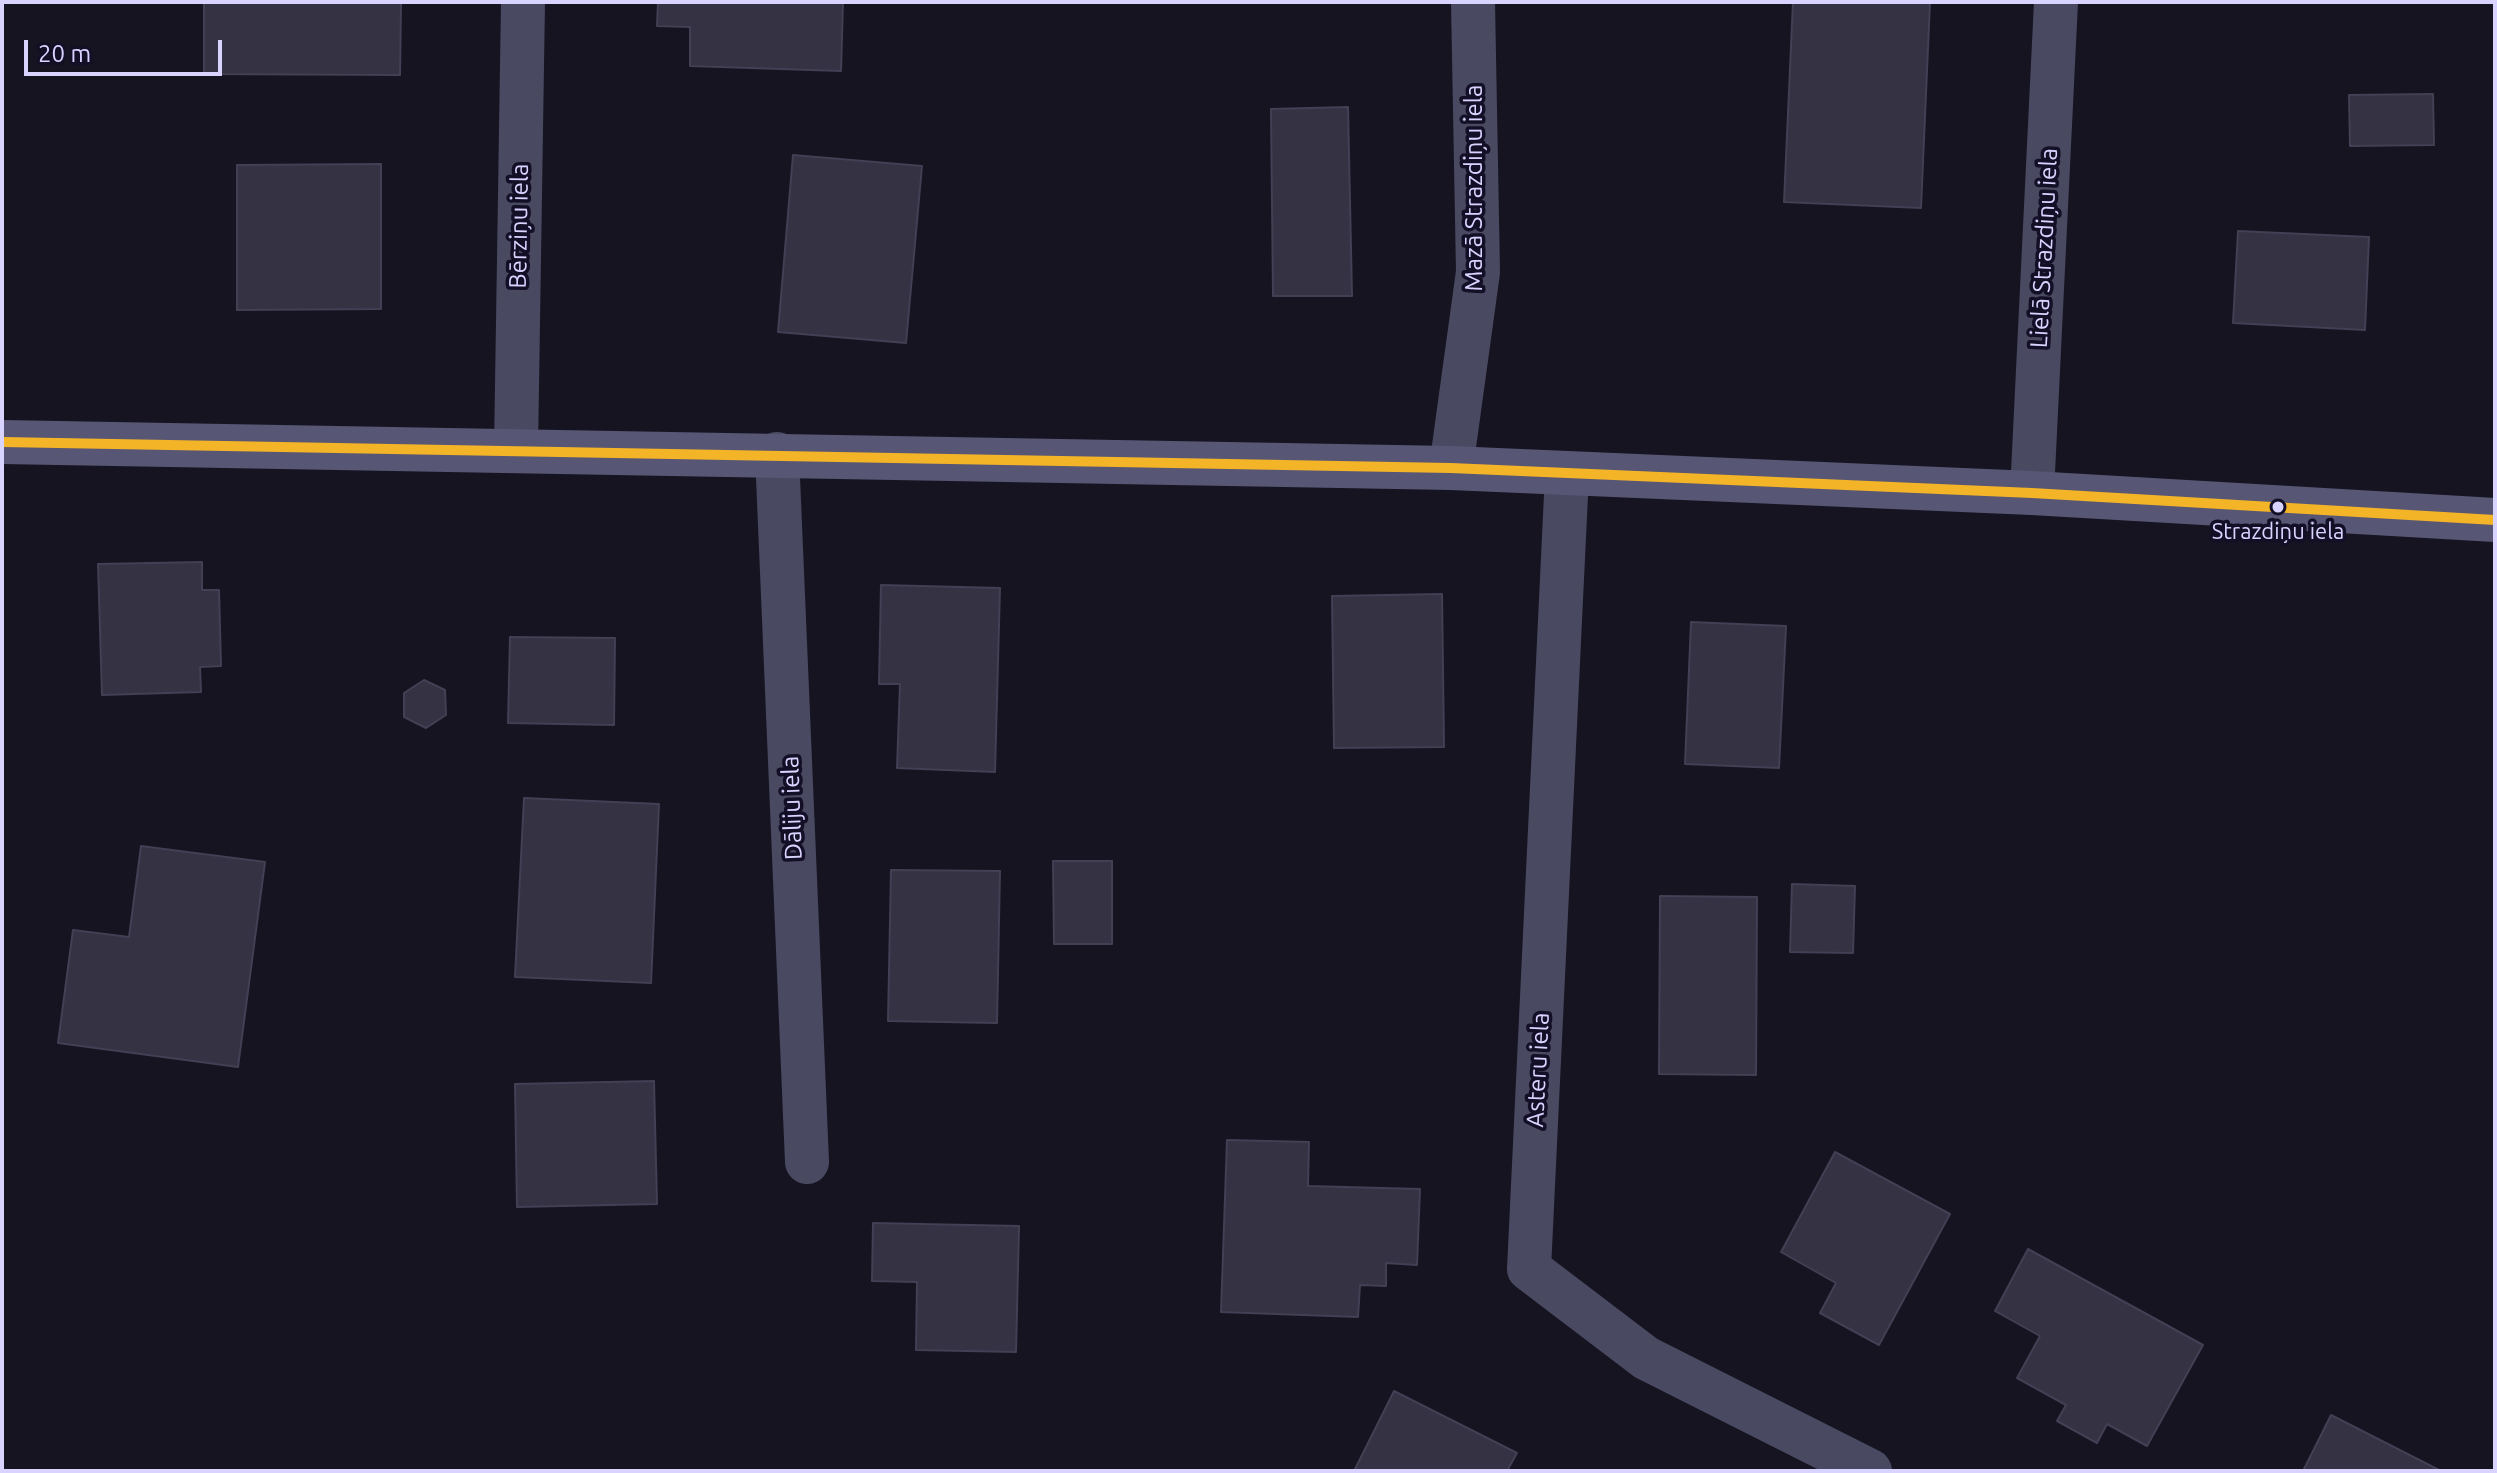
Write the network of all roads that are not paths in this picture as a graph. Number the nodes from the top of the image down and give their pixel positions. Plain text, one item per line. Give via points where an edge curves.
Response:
1 (523, 2) edge
2 (1473, 2) edge
3 (2056, 2) edge
4 (2, 442) edge
5 (516, 450) junction
6 (777, 454) junction
7 (1451, 468) junction
8 (1567, 474) junction
9 (2032, 493) junction
10 (2495, 520) edge
11 (807, 1162) dead end
12 (1870, 1471) edge

1 - 5 street, Bērziņu iela
2 - 7 street, Mazā Strazdiņu iela via 1478,272
3 - 9 street, Lielā Strazdiņu iela
4 - 5 street
5 - 6 street
6 - 7 street
6 - 11 street, Dāliju iela
7 - 8 street
8 - 9 street
8 - 12 street, Asteru iela via 1529,1269 1646,1358
9 - 10 street

